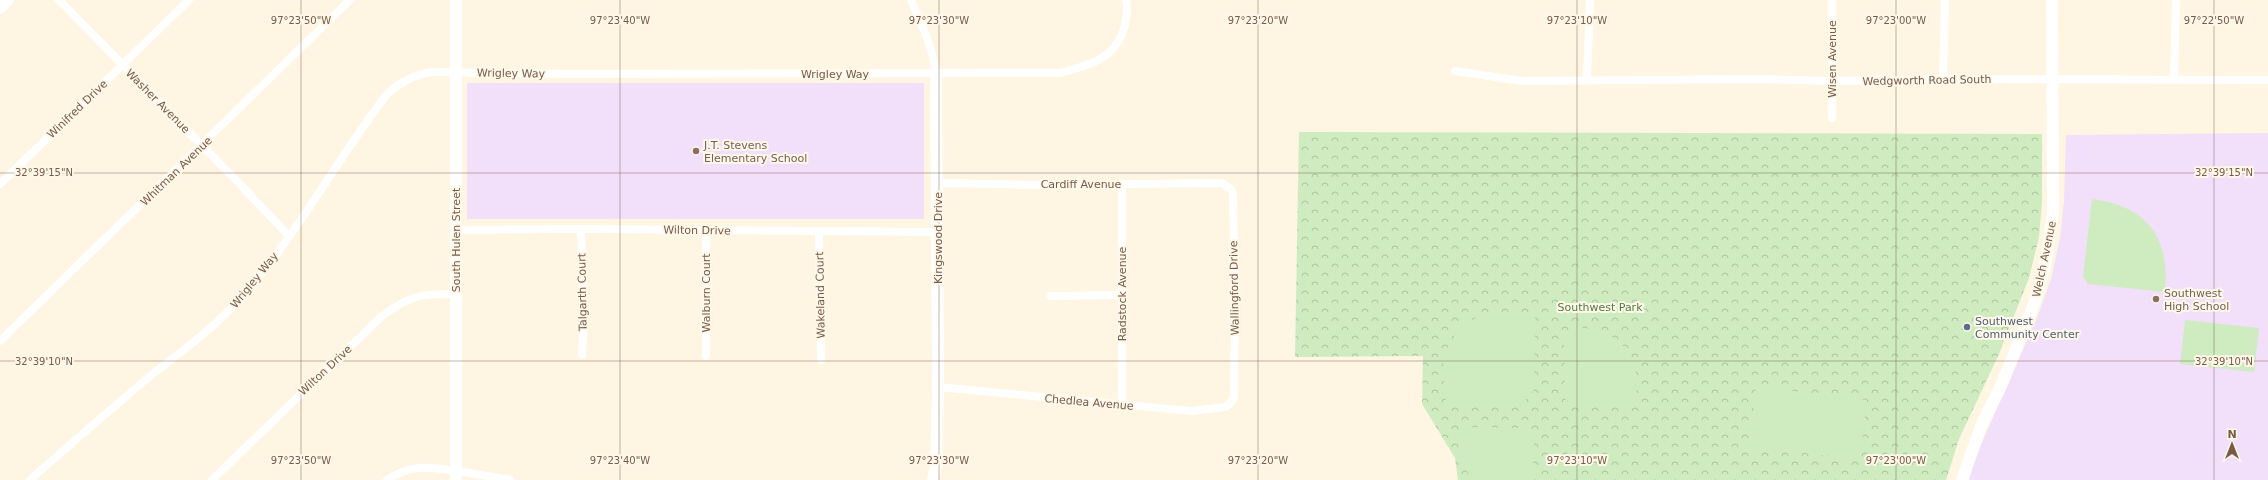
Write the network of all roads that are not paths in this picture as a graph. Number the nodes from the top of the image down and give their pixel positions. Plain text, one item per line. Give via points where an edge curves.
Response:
1 (8, 0) edge
2 (59, 0) edge
3 (189, 0) edge
4 (350, 0) edge
5 (456, 0) edge
6 (911, 0) edge
7 (1126, 0) edge
8 (1590, 0) edge
9 (1832, 0) edge
10 (1945, 0) edge
11 (2052, 0) edge
12 (2176, 0) edge
13 (0, 8) edge
14 (122, 65) junction
15 (1455, 71) dead end
16 (456, 72) junction
17 (936, 73) junction
18 (1587, 79) junction
19 (1943, 79) junction
20 (2053, 79) junction
21 (2174, 79) junction
22 (2268, 80) edge
23 (1832, 81) junction
24 (1832, 118) dead end
25 (202, 146) junction
26 (938, 183) junction
27 (0, 184) edge
28 (1122, 184) junction
29 (1224, 184) joint
30 (581, 229) junction
31 (456, 230) junction
32 (706, 230) junction
33 (819, 231) junction
34 (938, 232) junction
35 (289, 236) junction
36 (456, 294) junction
37 (1122, 295) junction
38 (1051, 296) dead end
39 (0, 341) edge
40 (582, 355) dead end
41 (706, 356) dead end
42 (821, 360) dead end
43 (938, 387) junction
44 (1234, 396) joint
45 (1122, 405) junction
46 (456, 475) edge
47 (30, 480) edge
48 (212, 480) edge
49 (387, 480) edge
50 (510, 480) edge
51 (933, 480) edge
52 (1962, 480) edge

1 - 13 street
2 - 14 street, Washer Avenue
3 - 14 street, Winifred Drive
4 - 25 street, Whitman Avenue
5 - 16 street, South Hulen Street
6 - 17 street, Kingswood Drive via 928,37
7 - 17 street, Wrigley Way via 1127,13 1122,34 1115,47 1107,56 1080,68 1059,73
8 - 18 street
9 - 23 street, Wisen Avenue
10 - 19 street
11 - 20 street, Welch Avenue
12 - 21 street
14 - 25 street, Washer Avenue
14 - 27 street, Winifred Drive
15 - 18 street, Wedgworth Road South via 1522,81
16 - 17 street, Wrigley Way
16 - 31 street, South Hulen Street
16 - 35 street, Wrigley Way via 414,75 386,94
17 - 26 street, Kingswood Drive
18 - 23 street, Wedgworth Road South
19 - 20 street, Wedgworth Road South
19 - 23 street, Wedgworth Road South
20 - 21 street, Wedgworth Road South
20 - 52 street, Welch Avenue via 2053,214 2045,266 2034,304 2001,386 1981,426
21 - 22 street, Wedgworth Road South
23 - 24 street, Wisen Avenue
25 - 35 street, Washer Avenue
25 - 39 street, Whitman Avenue
26 - 28 street, Cardiff Avenue
26 - 34 street, Kingswood Drive
28 - 29 street, Cardiff Avenue
28 - 37 street, Radstock Avenue
29 - 44 street, Wallingford Drive via 1233,194
30 - 31 street, Wilton Drive
30 - 32 street, Wilton Drive
30 - 40 street, Talgarth Court via 584,317
31 - 36 street, South Hulen Street
32 - 33 street, Wilton Drive
32 - 41 street, Walburn Court
33 - 34 street, Wilton Drive
33 - 42 street, Wakeland Court
34 - 43 street, Kingswood Drive
35 - 47 street, Wrigley Way via 252,286 209,330 100,418
36 - 46 street, South Hulen Street
36 - 48 street, Wilton Drive via 426,293 398,303
37 - 38 street
37 - 45 street, Radstock Avenue
43 - 45 street, Chedlea Avenue
43 - 51 street, Kingswood Drive via 936,466
44 - 45 street, Chedlea Avenue via 1226,408 1220,409 1191,411
46 - 49 street via 436,467 420,467 406,470
46 - 50 street

